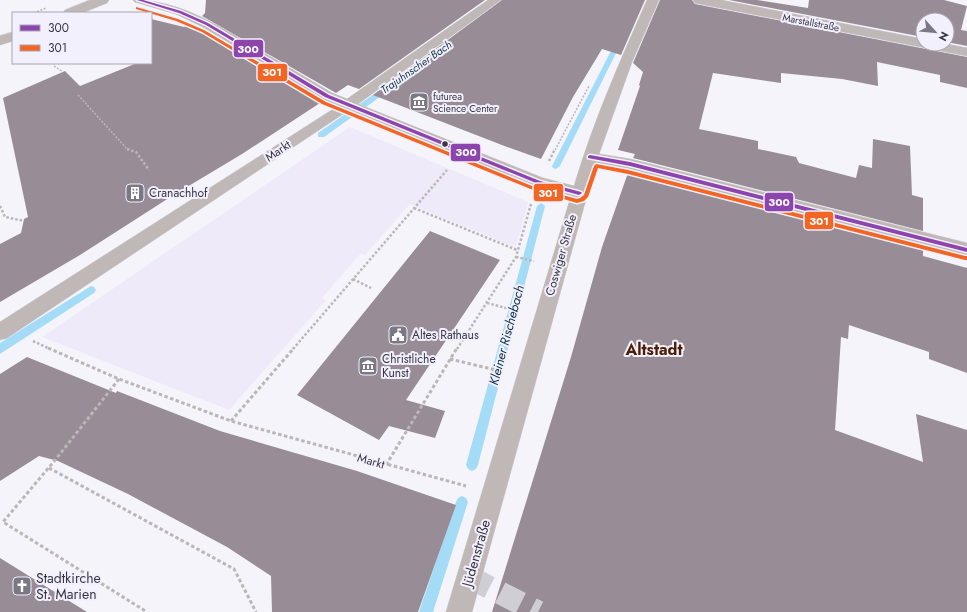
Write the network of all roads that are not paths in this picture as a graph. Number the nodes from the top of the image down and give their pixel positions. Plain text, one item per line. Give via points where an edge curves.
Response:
1 (102, 0) edge
2 (139, 0) edge
3 (495, 0) edge
4 (653, 0) edge
5 (700, 0) edge
6 (72, 12) edge
7 (12, 36) edge
8 (0, 41) edge
9 (915, 42) edge
10 (955, 50) edge
11 (967, 52) edge
12 (355, 108) junction
13 (590, 157) junction
14 (579, 193) junction
15 (967, 250) edge
16 (0, 332) edge
17 (494, 493) joint
18 (459, 612) edge

1 - 6 street
2 - 12 street via 180,12 207,24 327,96
3 - 12 street, Markt
4 - 13 street, Coswiger Straße
5 - 9 street, Marstallstraße
7 - 8 street
10 - 11 street, Marstallstraße
12 - 14 street via 538,182
12 - 16 street, Markt via 246,162
13 - 14 street, Coswiger Straße
13 - 15 street via 630,164
14 - 17 street, Coswiger Straße
17 - 18 street, Jüdenstraße

